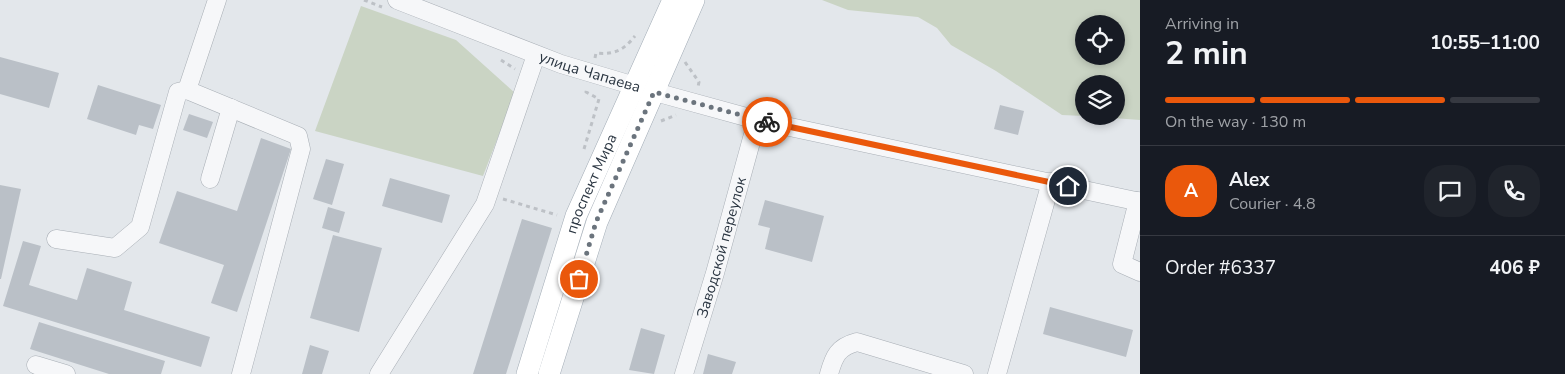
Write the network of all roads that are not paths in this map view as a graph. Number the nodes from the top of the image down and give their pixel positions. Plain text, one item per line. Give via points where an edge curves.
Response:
1 (217, 0) edge
2 (397, 0) edge
3 (673, 0) edge
4 (694, 0) edge
5 (422, 4) edge
6 (536, 54) junction
7 (634, 86) junction
8 (187, 90) junction
9 (654, 92) junction
10 (231, 108) junction
11 (757, 120) junction
12 (210, 179) dead end
13 (1051, 182) junction
14 (1139, 201) edge
15 (56, 238) dead end
16 (1140, 272) edge
17 (36, 365) dead end
18 (831, 366) edge
19 (66, 374) edge
20 (241, 374) edge
21 (379, 374) edge
22 (527, 374) edge
23 (549, 374) edge
24 (684, 374) edge
25 (964, 374) edge
26 (997, 374) edge

1 - 8 street
2 - 5 street, улица Чапаева
3 - 7 main road, проспект Мира
4 - 9 main road, проспект Мира
5 - 6 street, улица Чапаева
6 - 7 street, улица Чапаева
6 - 21 street via 485,204
7 - 9 street, улица Чапаева
7 - 22 main road, проспект Мира via 576,216
8 - 10 street
8 - 15 street via 178,92 140,226 115,248
9 - 11 street, улица Чапаева
9 - 23 main road, проспект Мира via 596,222
10 - 12 street
10 - 20 street via 298,136 301,149
11 - 13 street, улица Чапаева
11 - 24 street, Заводской переулок
13 - 14 street, улица Чапаева
13 - 26 street
14 - 16 street via 1122,264
17 - 19 street
18 - 25 street via 846,345 857,342

